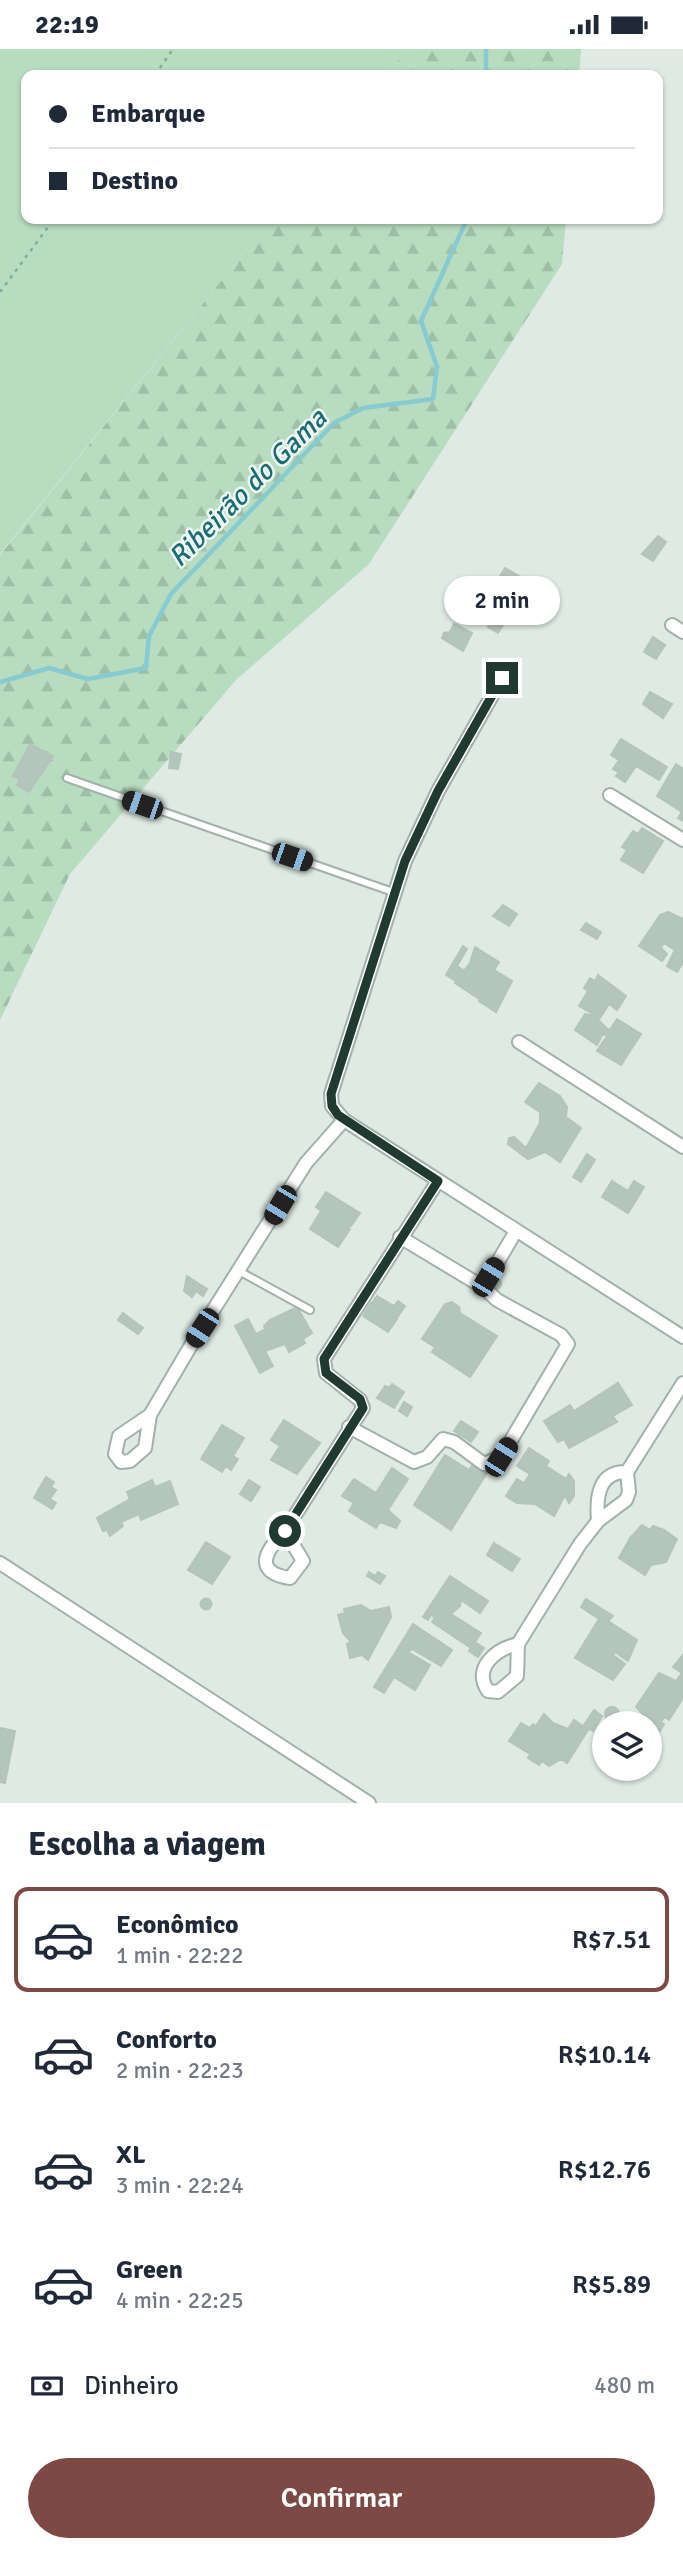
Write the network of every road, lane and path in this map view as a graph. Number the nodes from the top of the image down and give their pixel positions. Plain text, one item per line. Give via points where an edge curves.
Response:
1 (173, 49) edge
2 (158, 70) edge
3 (50, 224) edge
4 (0, 292) edge
5 (502, 678) dead end
6 (67, 778) dead end
7 (610, 795) dead end
8 (683, 840) edge
9 (393, 892) junction
10 (519, 1042) dead end
11 (344, 1120) junction
12 (683, 1147) edge
13 (438, 1181) junction
14 (516, 1231) junction
15 (400, 1237) junction
16 (239, 1271) junction
17 (483, 1287) junction
18 (310, 1310) dead end
19 (683, 1337) edge
20 (683, 1383) edge
21 (678, 1397) edge
22 (150, 1415) dead end
23 (349, 1427) junction
24 (627, 1472) junction
25 (598, 1521) junction
26 (285, 1531) dead end
27 (0, 1563) edge
28 (518, 1644) dead end
29 (369, 1803) edge

1 - 2 path
3 - 4 path
5 - 9 street via 438,791
6 - 9 lane
7 - 8 street
9 - 11 street via 331,1094 332,1106
10 - 12 street
11 - 13 street
11 - 16 street via 306,1163
13 - 14 street
13 - 15 street
14 - 17 street
14 - 19 street
15 - 17 street
15 - 23 street via 324,1359 326,1373 362,1402 363,1408
16 - 18 lane
16 - 22 street
17 - 23 street via 497,1300 561,1335 568,1344 501,1457 484,1464 443,1439 427,1457 414,1462
20 - 21 street
21 - 24 street
23 - 26 street
24 - 25 street via 626,1500
24 - 25 street via 616,1471 601,1486 596,1501
25 - 28 street
27 - 29 street

